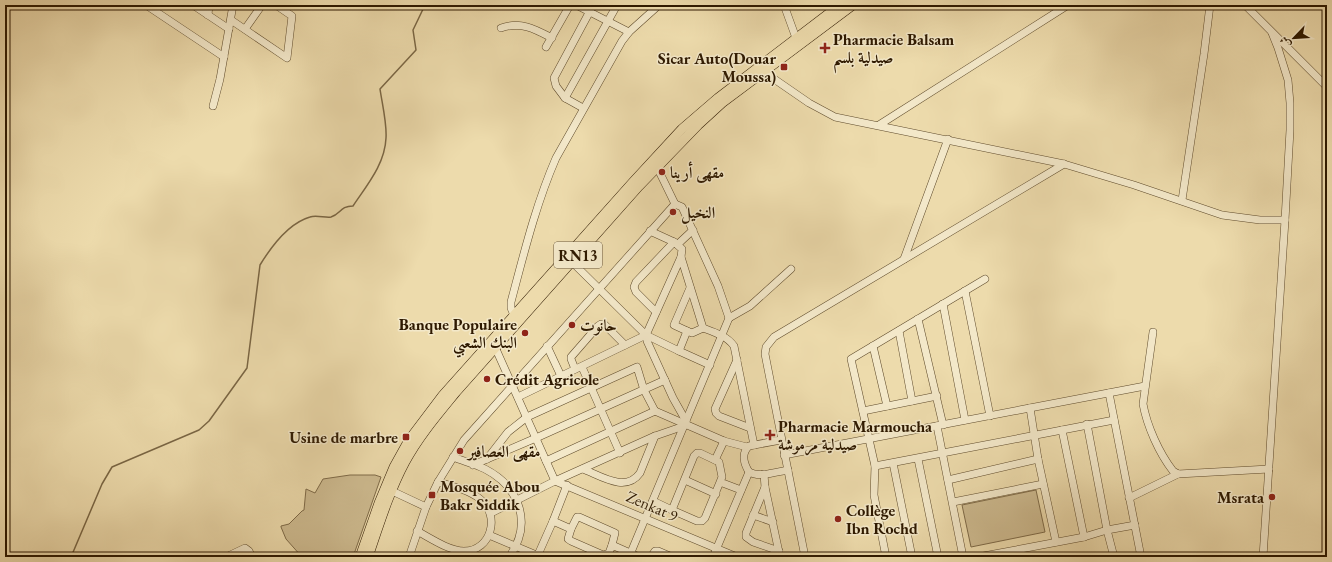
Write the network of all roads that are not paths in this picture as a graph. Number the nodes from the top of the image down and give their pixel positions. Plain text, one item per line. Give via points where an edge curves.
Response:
1 (146, 5) edge
2 (193, 5) edge
3 (209, 5) edge
4 (233, 5) edge
5 (262, 5) edge
6 (276, 5) edge
7 (570, 5) edge
8 (576, 5) edge
9 (617, 5) edge
10 (659, 5) edge
11 (784, 5) edge
12 (840, 5) edge
13 (853, 5) edge
14 (1068, 5) edge
15 (1210, 5) edge
16 (1245, 5) edge
17 (590, 11) junction
18 (208, 15) junction
19 (231, 20) junction
20 (609, 21) junction
21 (229, 28) junction
22 (501, 28) dead end
23 (245, 29) junction
24 (629, 32) junction
25 (1272, 33) junction
26 (552, 38) junction
27 (796, 38) junction
28 (546, 47) dead end
29 (224, 56) junction
30 (764, 72) junction
31 (1327, 87) edge
32 (565, 98) junction
33 (212, 106) dead end
34 (583, 108) junction
35 (879, 125) junction
36 (948, 139) junction
37 (1064, 164) junction
38 (658, 167) junction
39 (1182, 200) junction
40 (674, 204) junction
41 (1286, 220) junction
42 (693, 230) junction
43 (650, 231) junction
44 (676, 243) junction
45 (681, 257) junction
46 (904, 259) junction
47 (572, 262) junction
48 (791, 269) dead end
49 (985, 279) dead end
50 (600, 288) junction
51 (690, 288) junction
52 (965, 291) junction
53 (943, 304) junction
54 (656, 312) junction
55 (514, 315) junction
56 (729, 318) junction
57 (918, 319) junction
58 (703, 328) junction
59 (687, 331) junction
60 (899, 331) junction
61 (1153, 332) dead end
62 (646, 335) junction
63 (722, 336) junction
64 (625, 345) junction
65 (547, 346) junction
66 (873, 346) junction
67 (495, 347) junction
68 (679, 350) junction
69 (737, 359) junction
70 (710, 365) junction
71 (578, 368) junction
72 (561, 376) junction
73 (665, 380) junction
74 (513, 385) junction
75 (1145, 386) junction
76 (591, 387) junction
77 (644, 390) junction
78 (1109, 393) junction
79 (937, 396) junction
80 (518, 397) junction
81 (912, 401) junction
82 (887, 406) junction
83 (1030, 408) junction
84 (601, 409) junction
85 (863, 411) junction
86 (655, 412) junction
87 (990, 416) junction
88 (527, 417) junction
89 (965, 420) junction
90 (1114, 420) junction
91 (685, 424) junction
92 (1087, 424) junction
93 (940, 425) junction
94 (750, 428) junction
95 (1062, 430) junction
96 (611, 431) junction
97 (655, 436) junction
98 (1034, 436) junction
99 (536, 438) junction
100 (870, 439) junction
101 (781, 440) junction
102 (724, 441) junction
103 (750, 446) junction
104 (620, 453) junction
105 (943, 453) junction
106 (784, 455) junction
107 (453, 457) junction
108 (717, 458) junction
109 (487, 459) junction
110 (918, 459) junction
111 (1038, 459) junction
112 (546, 461) junction
113 (893, 463) junction
114 (473, 464) junction
115 (876, 466) junction
116 (582, 469) junction
117 (1269, 469) junction
118 (788, 470) junction
119 (749, 472) junction
120 (764, 474) junction
121 (1178, 474) junction
122 (684, 480) junction
123 (948, 480) junction
124 (555, 481) junction
125 (722, 481) junction
126 (438, 482) junction
127 (1043, 484) junction
128 (567, 486) junction
129 (765, 487) junction
130 (741, 490) junction
131 (392, 491) junction
132 (716, 494) junction
133 (1129, 498) junction
134 (517, 500) junction
135 (653, 502) junction
136 (953, 502) junction
137 (426, 507) junction
138 (672, 510) junction
139 (491, 513) junction
140 (753, 515) junction
141 (646, 518) junction
142 (553, 521) junction
143 (773, 522) junction
144 (1135, 525) junction
145 (571, 528) junction
146 (1107, 530) junction
147 (417, 531) junction
148 (489, 535) junction
149 (1084, 537) junction
150 (1056, 542) junction
151 (612, 545) junction
152 (516, 546) junction
153 (717, 548) junction
154 (473, 554) edge
155 (779, 554) edge
156 (1012, 554) edge
157 (630, 555) edge
158 (226, 557) edge
159 (252, 557) edge
160 (360, 557) edge
161 (368, 557) edge
162 (409, 557) edge
163 (509, 557) edge
164 (539, 557) edge
165 (639, 557) edge
166 (651, 557) edge
167 (672, 557) edge
168 (713, 557) edge
169 (737, 557) edge
170 (805, 557) edge
171 (886, 557) edge
172 (912, 557) edge
173 (938, 557) edge
174 (963, 557) edge
175 (978, 557) edge
176 (1112, 557) edge
177 (1142, 557) edge
178 (1263, 557) edge

1 - 29 street
2 - 18 street
3 - 18 street
4 - 19 street
5 - 23 street
6 - 23 street via 292,16 287,58
7 - 26 street
8 - 17 street
9 - 20 street
10 - 24 street
11 - 27 street
12 - 27 main road, RN13
13 - 30 main road, RN13
14 - 35 street
15 - 39 street
16 - 25 street
17 - 20 street
17 - 32 street via 554,78 556,86
18 - 21 street
19 - 21 street
19 - 23 street
20 - 24 street
20 - 32 street
21 - 29 street
22 - 26 street via 522,25 537,29
24 - 34 street
25 - 31 street
25 - 41 street via 1284,64 1290,103
26 - 28 street
27 - 55 main road, RN13 via 682,129
29 - 33 street
30 - 35 street via 809,103 835,117
30 - 38 main road, RN13 via 706,117
32 - 34 street
34 - 55 street via 548,175 511,302
35 - 36 street
36 - 37 street
36 - 46 street
37 - 39 street
37 - 46 street
38 - 40 street
38 - 47 main road, RN13
39 - 41 street via 1222,215
40 - 42 street via 682,207
40 - 43 street
41 - 117 street
42 - 44 street
42 - 56 street
43 - 44 street
43 - 50 street
44 - 45 street via 682,249
44 - 54 street via 636,282 634,287
45 - 51 street
45 - 54 street
46 - 101 street via 774,338 766,347 765,354
47 - 50 street
47 - 67 main road, RN13
48 - 56 street via 750,306
49 - 52 street
50 - 62 street
50 - 65 street
51 - 58 street
51 - 59 street via 674,325
52 - 53 street
52 - 87 street
53 - 57 street
53 - 89 street
54 - 62 street
55 - 160 main road, RN13 via 443,395 409,440 394,467
56 - 63 street
57 - 60 street
57 - 79 street
58 - 59 street via 692,333
58 - 63 street
59 - 68 street
60 - 66 street
60 - 81 street
61 - 75 street
62 - 64 street
62 - 68 street
62 - 73 street
63 - 69 street via 730,340 734,346
63 - 70 street
64 - 71 street
64 - 71 street via 601,324 571,356
65 - 72 street
65 - 74 street
66 - 82 street
66 - 85 street via 851,359
67 - 74 street
67 - 131 main road, RN13 via 418,441
68 - 70 street
69 - 94 street
69 - 94 street via 715,409 719,416
70 - 91 street
71 - 72 street
71 - 76 street
72 - 80 street
73 - 77 street
73 - 91 street
74 - 80 street
74 - 107 street via 464,440
75 - 78 street
75 - 121 street via 1145,415 1152,434 1167,462
76 - 77 street via 637,366
76 - 84 street
76 - 88 street
77 - 84 street
77 - 86 street
78 - 83 street
78 - 90 street
79 - 81 street
79 - 93 street
80 - 88 street
81 - 82 street
82 - 85 street
83 - 87 street
83 - 98 street
84 - 96 street
84 - 99 street
85 - 100 street
86 - 91 street
86 - 96 street
87 - 89 street
88 - 99 street
88 - 109 street via 508,432
89 - 93 street
90 - 92 street
90 - 133 street
91 - 97 street
91 - 102 street
91 - 135 street
92 - 95 street
92 - 146 street
93 - 100 street
93 - 105 street
94 - 103 street
95 - 98 street
95 - 149 street
96 - 104 street
96 - 112 street
97 - 104 street
97 - 116 street via 640,473 626,484
98 - 105 street
98 - 111 street
99 - 109 street
99 - 112 street
100 - 106 street
100 - 115 street
101 - 103 street
101 - 106 street
102 - 103 street
102 - 108 street
103 - 119 street via 744,453
104 - 116 street
105 - 110 street
105 - 123 street
106 - 118 street
107 - 114 street
107 - 126 street
108 - 122 street via 697,453
108 - 125 street
109 - 114 street
110 - 113 street
110 - 173 street
111 - 123 street
111 - 127 street
112 - 124 street
113 - 115 street
113 - 172 street
114 - 134 street via 504,482
115 - 171 street via 874,494
116 - 124 street
117 - 121 street
117 - 178 street
118 - 120 street
118 - 170 street
119 - 120 street
119 - 130 street
120 - 129 street
121 - 133 street
122 - 132 street
122 - 138 street
123 - 136 street
124 - 128 street, Zenkat 9
124 - 134 street
125 - 130 street
125 - 132 street
126 - 137 street
126 - 139 street via 479,498
127 - 136 street
127 - 150 street
128 - 141 street, Zenkat 9
128 - 142 street
129 - 140 street
129 - 143 street
130 - 153 street
131 - 137 street
131 - 161 main road, RN13
132 - 138 street via 702,521
133 - 144 street
134 - 139 street
134 - 152 street via 522,523
135 - 138 street
135 - 141 street
136 - 174 street
137 - 147 street
139 - 148 street
140 - 143 street
140 - 155 street via 746,533 747,539
141 - 153 street, Zenkat 9
141 - 157 street
142 - 145 street
142 - 164 street
143 - 155 street
144 - 146 street
144 - 177 street
145 - 151 street via 568,535 571,542 603,555 609,553
145 - 151 street via 575,518 580,517 615,533
146 - 149 street
146 - 176 street
147 - 154 street via 454,549
147 - 162 street
148 - 152 street
148 - 154 street
149 - 150 street
150 - 156 street
151 - 157 street
152 - 163 street
152 - 164 street
153 - 168 street
153 - 169 street, Zenkat 9
156 - 175 street
157 - 165 street
158 - 159 street via 245,548
166 - 167 street via 655,551

